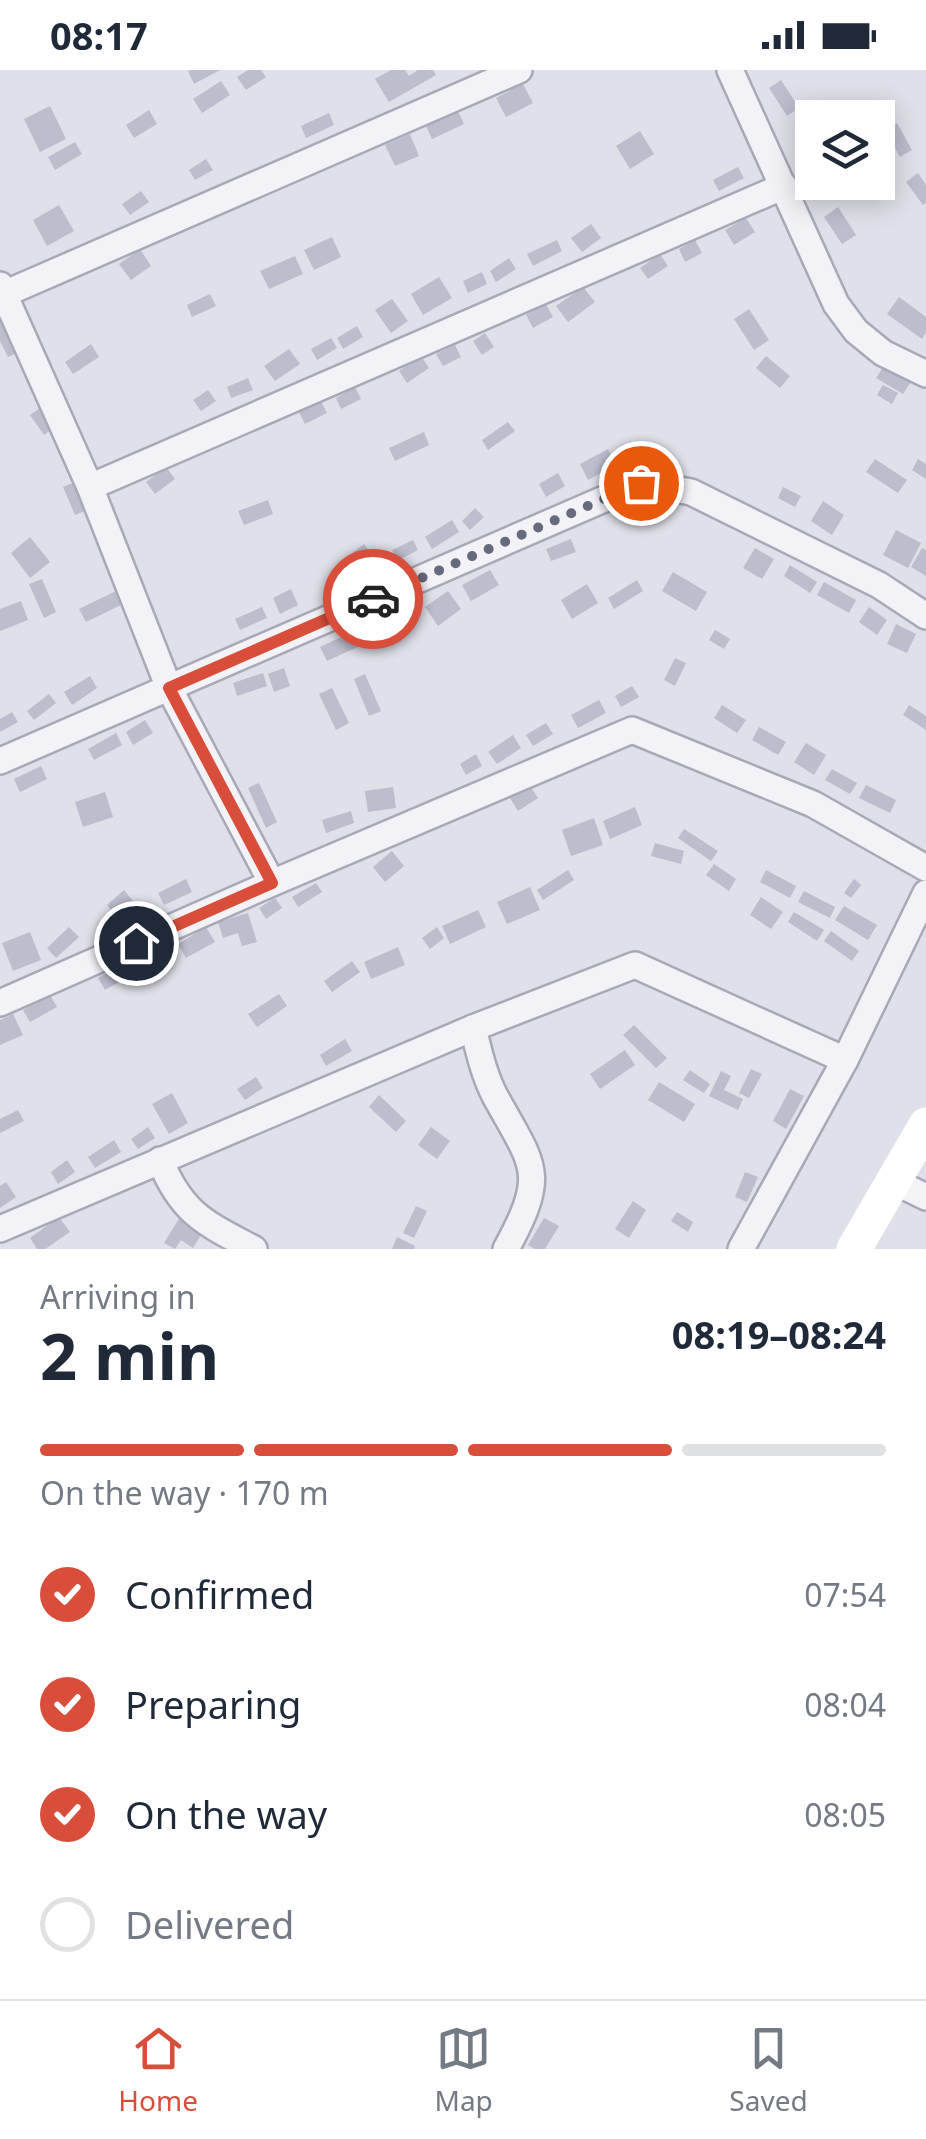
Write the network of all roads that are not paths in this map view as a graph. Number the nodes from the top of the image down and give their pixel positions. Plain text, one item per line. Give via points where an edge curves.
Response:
1 (519, 70) edge
2 (730, 70) edge
3 (784, 186) junction
4 (2, 290) edge
5 (926, 374) edge
6 (90, 487) junction
7 (926, 616) edge
8 (169, 688) junction
9 (0, 761) edge
10 (926, 868) edge
11 (272, 883) junction
12 (926, 893) edge
13 (0, 1003) edge
14 (473, 1028) junction
15 (846, 1060) junction
16 (926, 1125) edge
17 (160, 1160) junction
18 (893, 1182) junction
19 (926, 1196) edge
20 (0, 1229) edge
21 (254, 1249) edge
22 (506, 1249) edge
23 (741, 1249) edge
24 (854, 1249) edge

1 - 4 street
2 - 3 street
3 - 5 street via 836,304 856,331
3 - 6 street
4 - 6 street
6 - 8 street
7 - 8 street via 878,585 691,492 641,483
8 - 9 street
8 - 11 street
10 - 11 street via 813,804 632,730
11 - 13 street
12 - 15 street
14 - 15 street via 636,965
14 - 17 street
14 - 22 street via 486,1076 531,1162 530,1197
15 - 23 street
16 - 18 street
17 - 20 street
17 - 21 street via 204,1223
18 - 19 street
18 - 24 street

